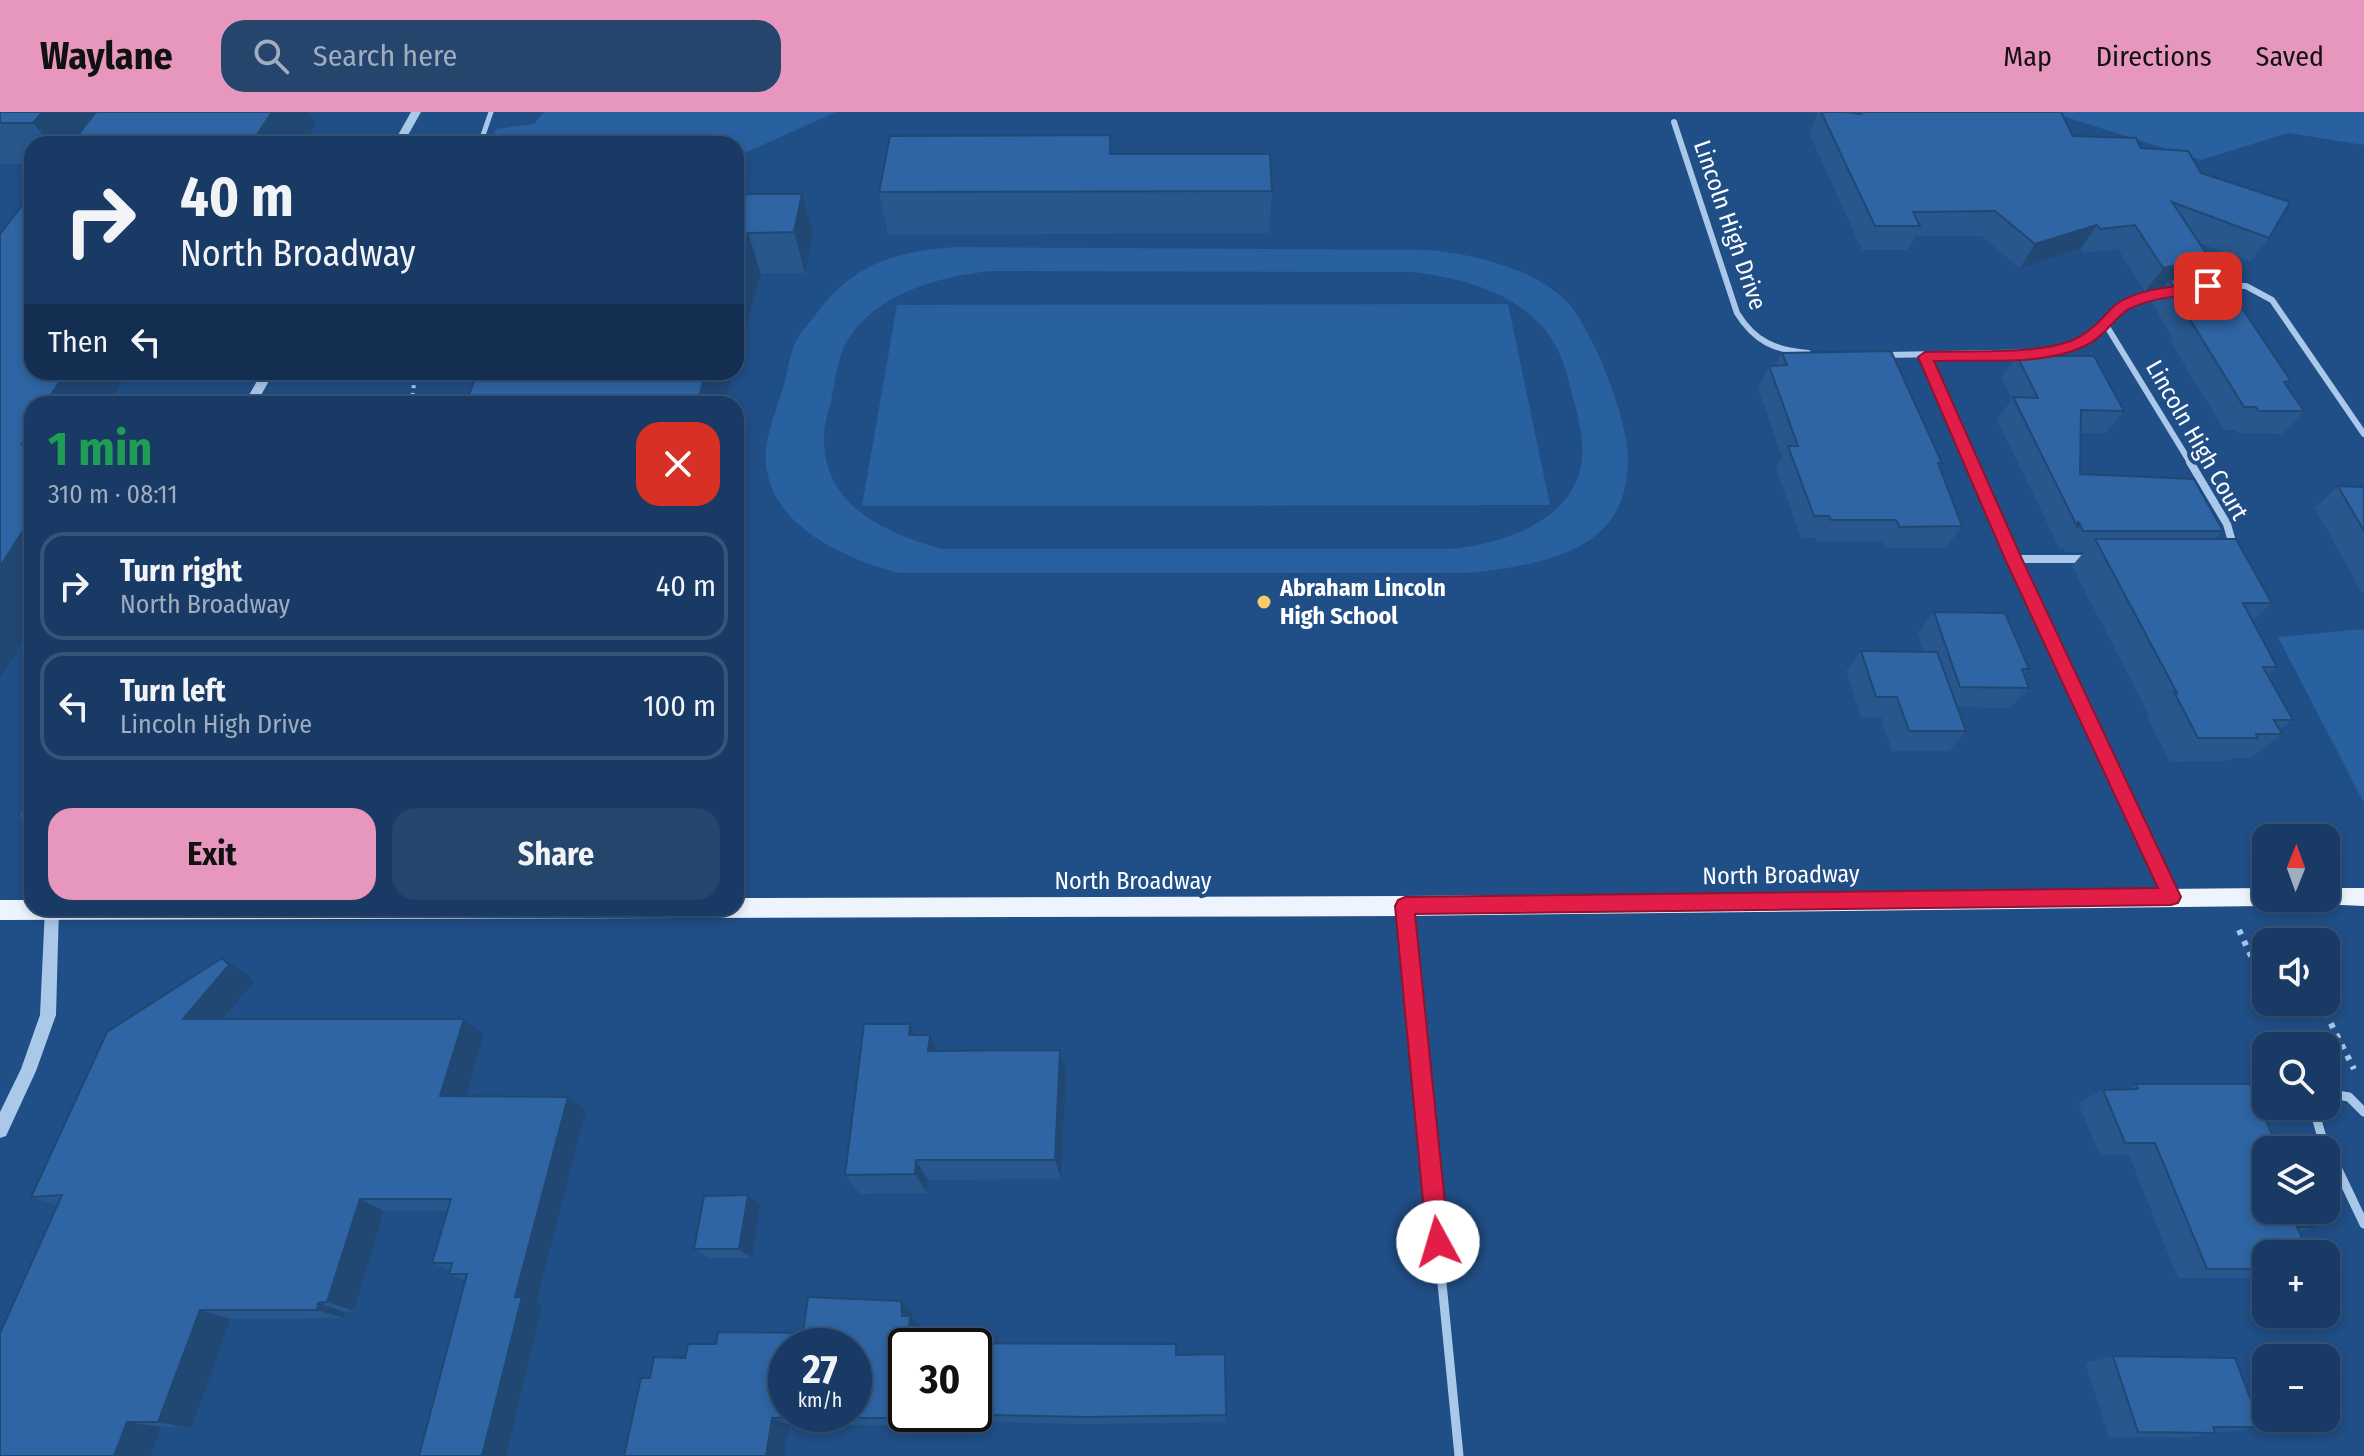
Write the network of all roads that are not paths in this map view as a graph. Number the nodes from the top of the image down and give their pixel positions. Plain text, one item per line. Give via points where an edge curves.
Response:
1 (416, 112) edge
2 (491, 112) edge
3 (1674, 122) dead end
4 (402, 136) edge
5 (483, 136) edge
6 (2204, 287) edge
7 (2178, 290) edge
8 (2106, 325) junction
9 (1819, 353) edge
10 (1880, 355) edge
11 (1925, 357) junction
12 (2364, 434) edge
13 (2221, 555) edge
14 (2013, 559) junction
15 (2102, 559) edge
16 (2171, 897) junction
17 (2252, 897) edge
18 (2340, 897) edge
19 (2364, 897) edge
20 (1405, 906) junction
21 (744, 907) edge
22 (0, 910) edge
23 (24, 910) edge
24 (52, 916) edge
25 (2340, 1095) edge
26 (2364, 1112) edge
27 (2317, 1120) edge
28 (0, 1130) edge
29 (2364, 1224) edge
30 (1459, 1456) edge

1 - 4 street
2 - 5 lane
3 - 9 street, Lincoln High Drive via 1737,313 1749,335 1769,348
6 - 12 street via 2260,289 2272,300
7 - 8 street via 2121,307
8 - 11 street via 2081,342 2044,352
8 - 13 street, Lincoln High Court via 2227,524 2235,551
10 - 11 street
11 - 14 street
14 - 15 street
14 - 16 street
16 - 17 main road, North Broadway
16 - 20 main road, North Broadway
18 - 19 main road
20 - 21 main road, North Broadway
20 - 30 street
22 - 23 main road, North Broadway
24 - 28 street via 48,1015
25 - 26 street
27 - 29 street

